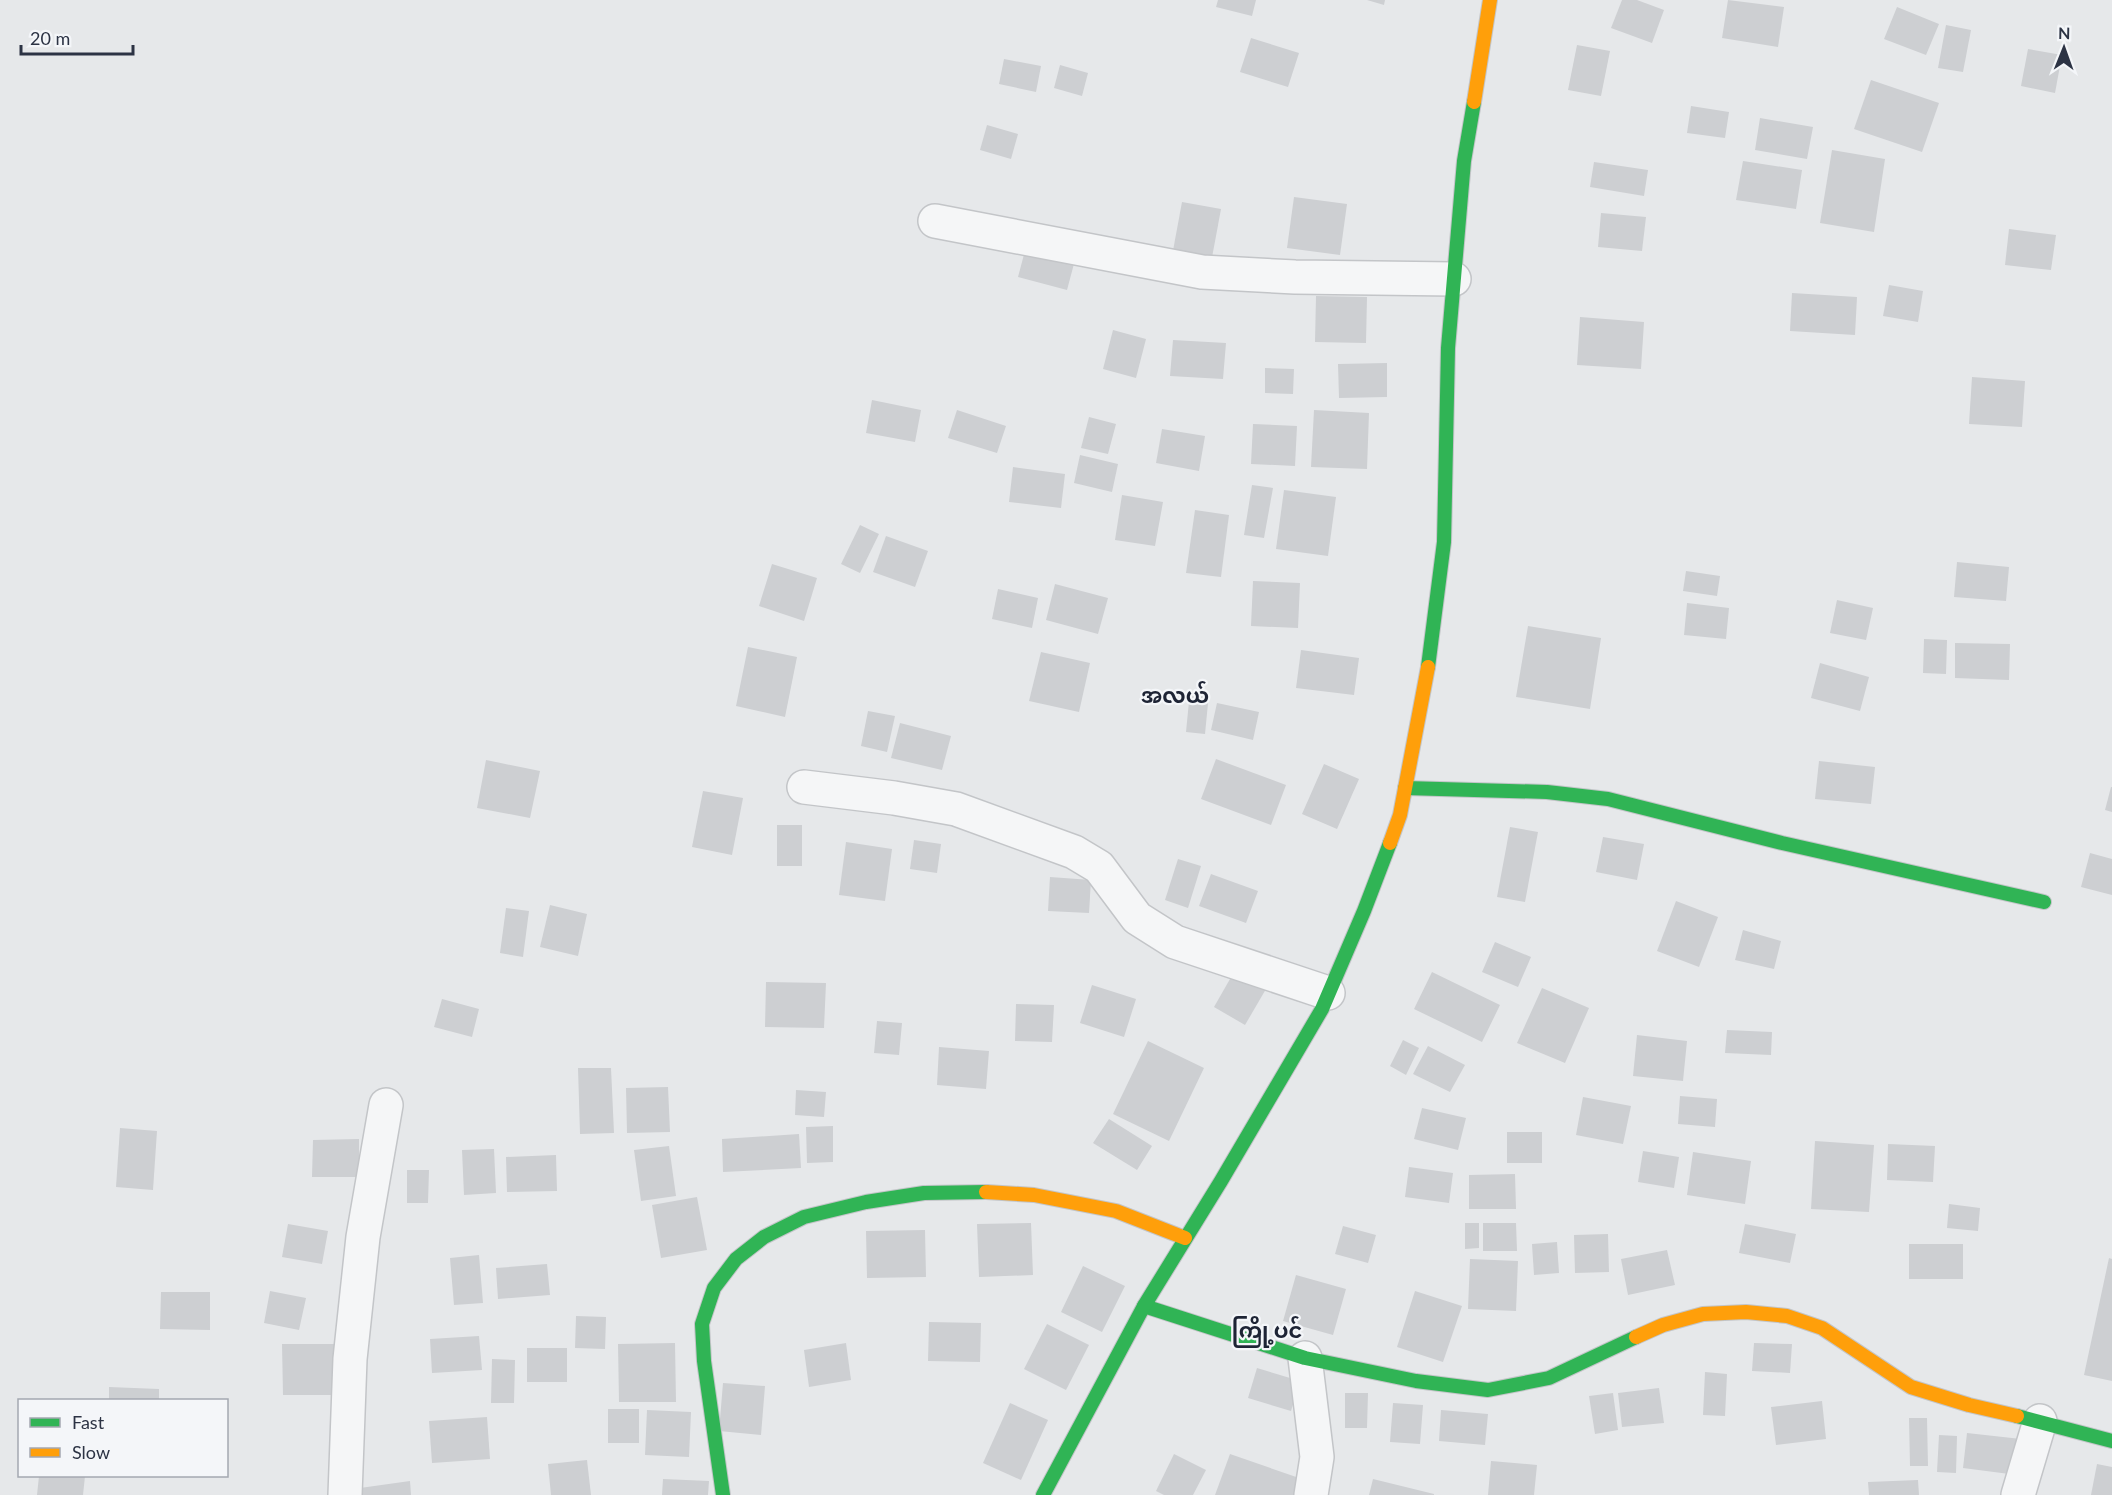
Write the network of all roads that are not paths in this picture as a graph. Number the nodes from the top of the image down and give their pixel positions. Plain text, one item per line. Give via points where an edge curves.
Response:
1 (1490, 0) edge
2 (934, 221) dead end
3 (1454, 279) junction
4 (804, 787) dead end
5 (1405, 788) junction
6 (2044, 902) dead end
7 (1328, 993) junction
8 (386, 1105) dead end
9 (1185, 1238) junction
10 (1144, 1306) junction
11 (1305, 1358) junction
12 (2040, 1421) junction
13 (2112, 1441) edge
14 (345, 1495) edge
15 (723, 1495) edge
16 (1044, 1495) edge
17 (1311, 1495) edge
18 (2018, 1495) edge

1 - 3 street via 1464,161
2 - 3 street via 1202,272
3 - 5 street via 1448,348 1444,542 1426,680
4 - 7 street via 956,809 1041,839 1099,867 1137,918 1175,942
5 - 6 street via 1546,792 1608,799
5 - 7 street via 1400,815 1364,911
7 - 9 street via 1322,1010
8 - 14 street via 361,1260 350,1359
9 - 10 street
9 - 15 street via 1116,1210 1034,1195 976,1191 924,1193 866,1202 804,1217 764,1237 736,1259 714,1288 702,1323
10 - 11 street
10 - 16 street
11 - 12 street via 1416,1381 1488,1390 1549,1378 1663,1325 1703,1314 1746,1312 1787,1316 1822,1328 1911,1387
11 - 17 street via 1317,1457
12 - 13 street
12 - 18 street

